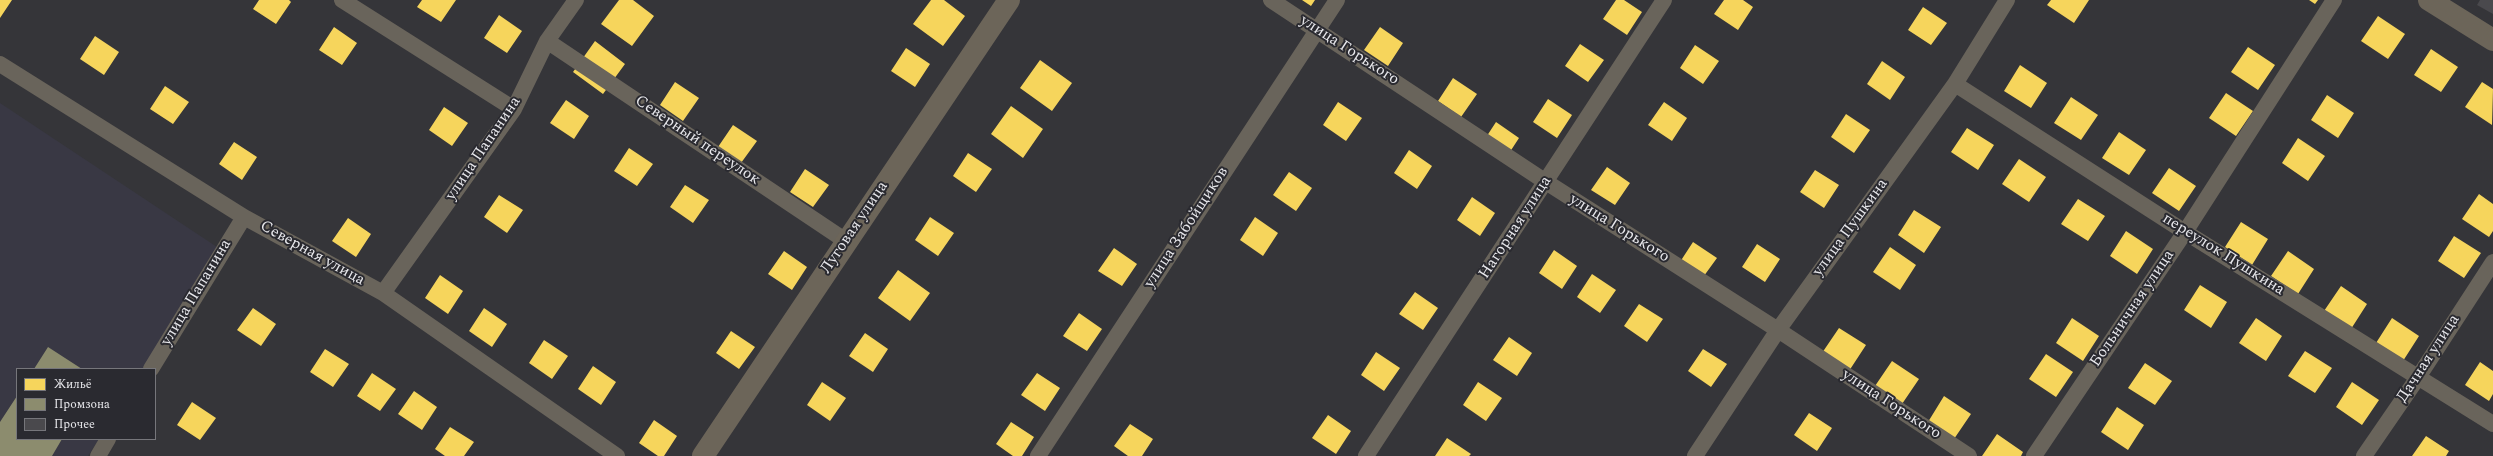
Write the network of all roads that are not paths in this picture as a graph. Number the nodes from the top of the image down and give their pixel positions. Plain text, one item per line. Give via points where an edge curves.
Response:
1 (342, 0) edge
2 (576, 0) edge
3 (1008, 0) edge
4 (1271, 0) edge
5 (1337, 0) edge
6 (1664, 0) edge
7 (2007, 0) edge
8 (2334, 0) edge
9 (2430, 0) edge
10 (1318, 30) junction
11 (2493, 40) edge
12 (547, 41) junction
13 (0, 64) edge
14 (1955, 84) junction
15 (514, 109) junction
16 (1546, 182) junction
17 (244, 217) junction
18 (2185, 232) junction
19 (846, 241) junction
20 (2493, 262) edge
21 (383, 293) junction
22 (1778, 330) junction
23 (152, 368) edge
24 (2419, 376) junction
25 (2493, 424) edge
26 (107, 440) edge
27 (98, 456) edge
28 (617, 456) edge
29 (703, 456) edge
30 (1038, 456) edge
31 (1366, 456) edge
32 (1695, 456) edge
33 (1969, 456) edge
34 (2034, 456) edge
35 (2364, 456) edge

1 - 15 street
2 - 12 street, улица Папанина
3 - 19 main road, Луговая улица
4 - 10 street, улица Горького
5 - 10 street, улица Забойщиков
6 - 16 street, Нагорная улица
7 - 14 street, улица Пушкина
8 - 18 street, Больничная улица
9 - 11 main road
10 - 16 street, улица Горького
10 - 30 street, улица Забойщиков
12 - 15 street, улица Папанина
12 - 19 street, Северный переулок
13 - 17 street, Северная улица
14 - 18 street, переулок Пушкина
14 - 22 street, улица Пушкина
15 - 21 street, улица Папанина
16 - 22 street, улица Горького
16 - 31 street, Нагорная улица
17 - 21 street, Северная улица
17 - 23 street, улица Папанина
18 - 24 street, переулок Пушкина
18 - 34 street, Больничная улица
19 - 29 main road, Луговая улица
20 - 24 street, Дачная улица
21 - 28 street, Северная улица
22 - 32 street, улица Пушкина
22 - 33 street, улица Горького
24 - 25 street, переулок Пушкина
24 - 35 street, Дачная улица
26 - 27 street

